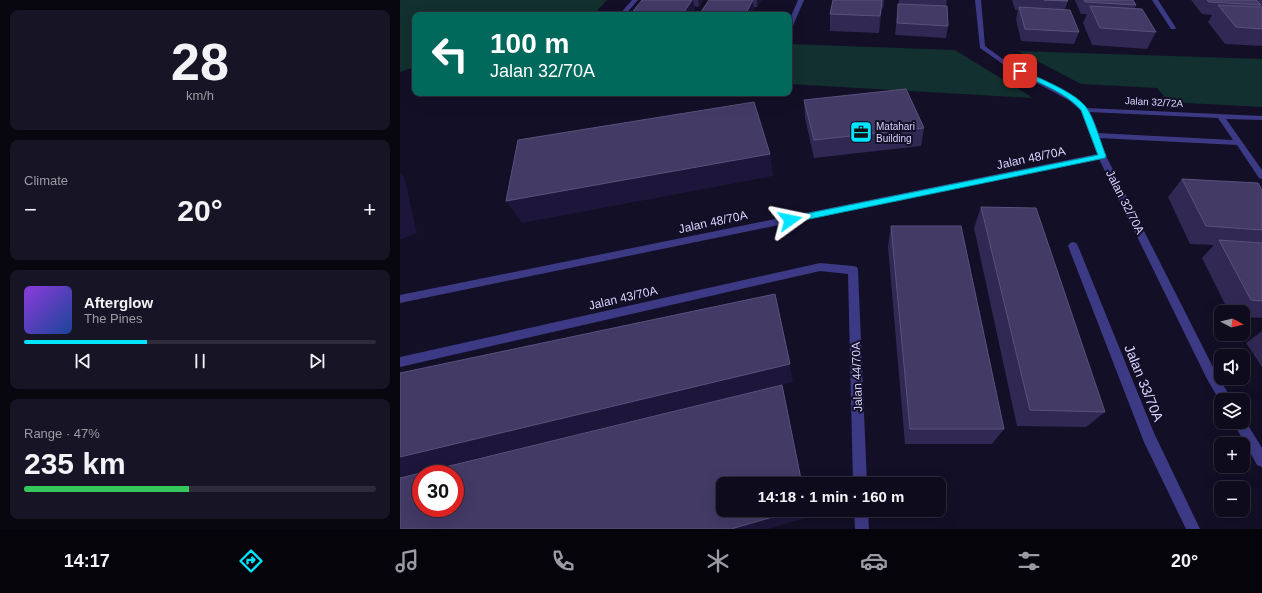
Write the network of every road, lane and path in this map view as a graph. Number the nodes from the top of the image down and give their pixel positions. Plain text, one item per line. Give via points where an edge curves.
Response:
1 (635, 0) edge
2 (801, 0) edge
3 (978, 0) edge
4 (1155, 0) edge
5 (625, 12) edge
6 (792, 21) edge
7 (1173, 28) dead end
8 (1084, 110) junction
9 (1222, 117) junction
10 (1262, 118) edge
11 (1094, 135) junction
12 (1239, 143) junction
13 (1102, 156) junction
14 (1262, 176) edge
15 (1073, 246) dead end
16 (853, 270) joint
17 (400, 299) edge
18 (400, 362) edge
19 (1222, 393) edge
20 (1243, 429) edge
21 (1262, 460) edge
22 (860, 477) edge
23 (861, 517) edge
24 (862, 529) edge
25 (1193, 529) edge

1 - 5 street
2 - 6 street
3 - 8 street, Jalan 32/70A via 982,47 1009,66 1065,94
4 - 7 street
8 - 9 street, Jalan 32/72A
8 - 11 street, Jalan 32/70A
9 - 10 street, Jalan 32/72A
9 - 12 street
11 - 12 street
11 - 13 street, Jalan 32/70A
12 - 14 street
13 - 17 street, Jalan 48/70A
13 - 19 street, Jalan 32/70A
15 - 25 street, Jalan 33/70A via 1149,437
16 - 18 street, Jalan 43/70A via 820,267
16 - 22 street, Jalan 44/70A
20 - 21 street
23 - 24 street

